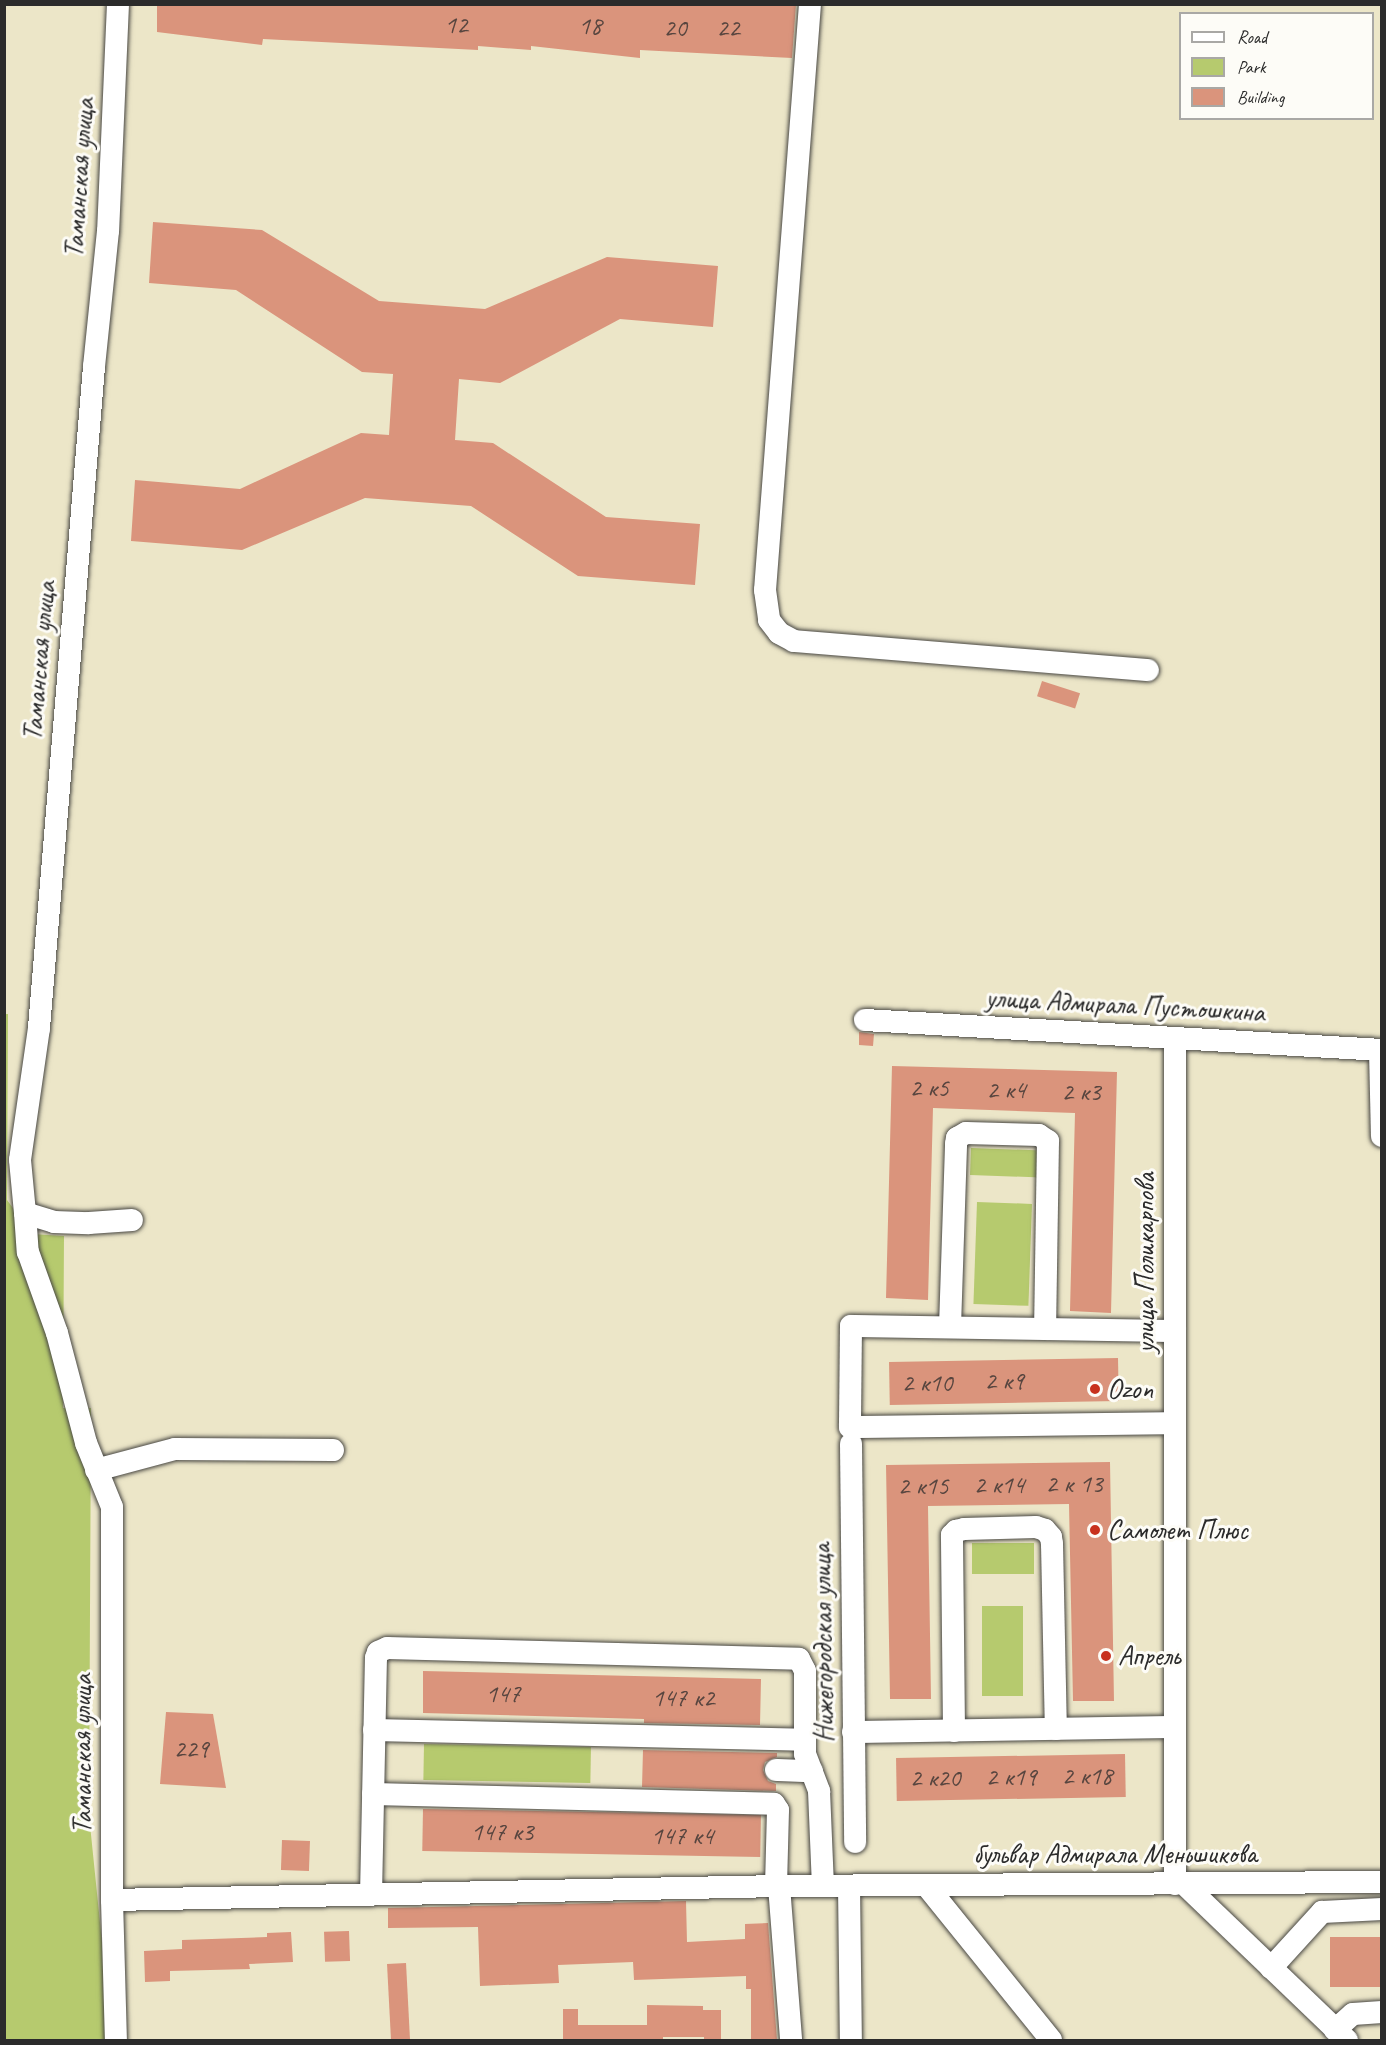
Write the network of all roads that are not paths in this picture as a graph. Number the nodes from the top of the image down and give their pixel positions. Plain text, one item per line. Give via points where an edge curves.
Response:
1 (118, 4) edge
2 (810, 4) edge
3 (1148, 670) dead end
4 (865, 1020) dead end
5 (1175, 1038) junction
6 (1381, 1050) edge
7 (1382, 1136) edge
8 (25, 1213) junction
9 (132, 1220) dead end
10 (950, 1327) junction
11 (1045, 1329) junction
12 (1175, 1330) junction
13 (1175, 1423) junction
14 (851, 1436) junction
15 (333, 1450) dead end
16 (96, 1470) junction
17 (1175, 1727) junction
18 (1056, 1729) junction
19 (374, 1730) junction
20 (954, 1731) junction
21 (853, 1732) junction
22 (804, 1740) junction
23 (776, 1770) dead end
24 (812, 1771) junction
25 (373, 1794) junction
26 (855, 1842) dead end
27 (1382, 1882) edge
28 (1179, 1883) junction
29 (926, 1885) junction
30 (778, 1886) junction
31 (823, 1886) junction
32 (849, 1886) junction
33 (371, 1895) junction
34 (112, 1900) junction
35 (1382, 1910) edge
36 (1271, 1968) junction
37 (1382, 2012) edge
38 (1341, 2035) edge
39 (116, 2040) edge
40 (791, 2040) edge
41 (851, 2040) edge
42 (1051, 2040) edge

1 - 8 street, Таманская улица via 108,231 39,1028 20,1160
2 - 3 street via 765,590 769,620 779,633 794,641
4 - 5 street, улица Адмирала Пустошкина
5 - 6 street, улица Адмирала Пустошкина
5 - 12 street, улица Поликарпова
6 - 7 street
8 - 9 street via 54,1222
8 - 16 street, Таманская улица via 28,1252 57,1333
10 - 11 street
10 - 11 street via 956,1144 957,1138 966,1133 1039,1135 1048,1141
10 - 14 street, Нижегородская улица via 851,1326
11 - 12 street
12 - 13 street, улица Поликарпова
13 - 14 street
13 - 17 street, улица Поликарпова
14 - 21 street, Нижегородская улица
15 - 16 street via 175,1449
16 - 34 street, Таманская улица via 112,1507
17 - 18 street
17 - 28 street, улица Поликарпова
18 - 20 street
18 - 20 street via 1051,1536 1036,1527 964,1528 956,1531 950,1542
19 - 22 street
19 - 22 street via 376,1659 381,1648 594,1652 799,1659 805,1671
19 - 25 street
20 - 21 street
21 - 26 street, Нижегородская улица
22 - 24 street
23 - 24 street
24 - 31 street via 819,1791
25 - 30 street via 774,1804 778,1810
25 - 33 street
27 - 28 street, бульвар Адмирала Меньшикова
28 - 29 street, бульвар Адмирала Меньшикова
28 - 36 street
29 - 32 street, бульвар Адмирала Меньшикова
29 - 42 street
30 - 31 street, бульвар Адмирала Меньшикова
30 - 33 street, бульвар Адмирала Меньшикова
30 - 40 street
31 - 32 street, бульвар Адмирала Меньшикова
32 - 41 street
33 - 34 street, бульвар Адмирала Меньшикова
34 - 39 street, Таманская улица
35 - 36 street via 1322,1912
36 - 38 street
37 - 38 street via 1353,2014

